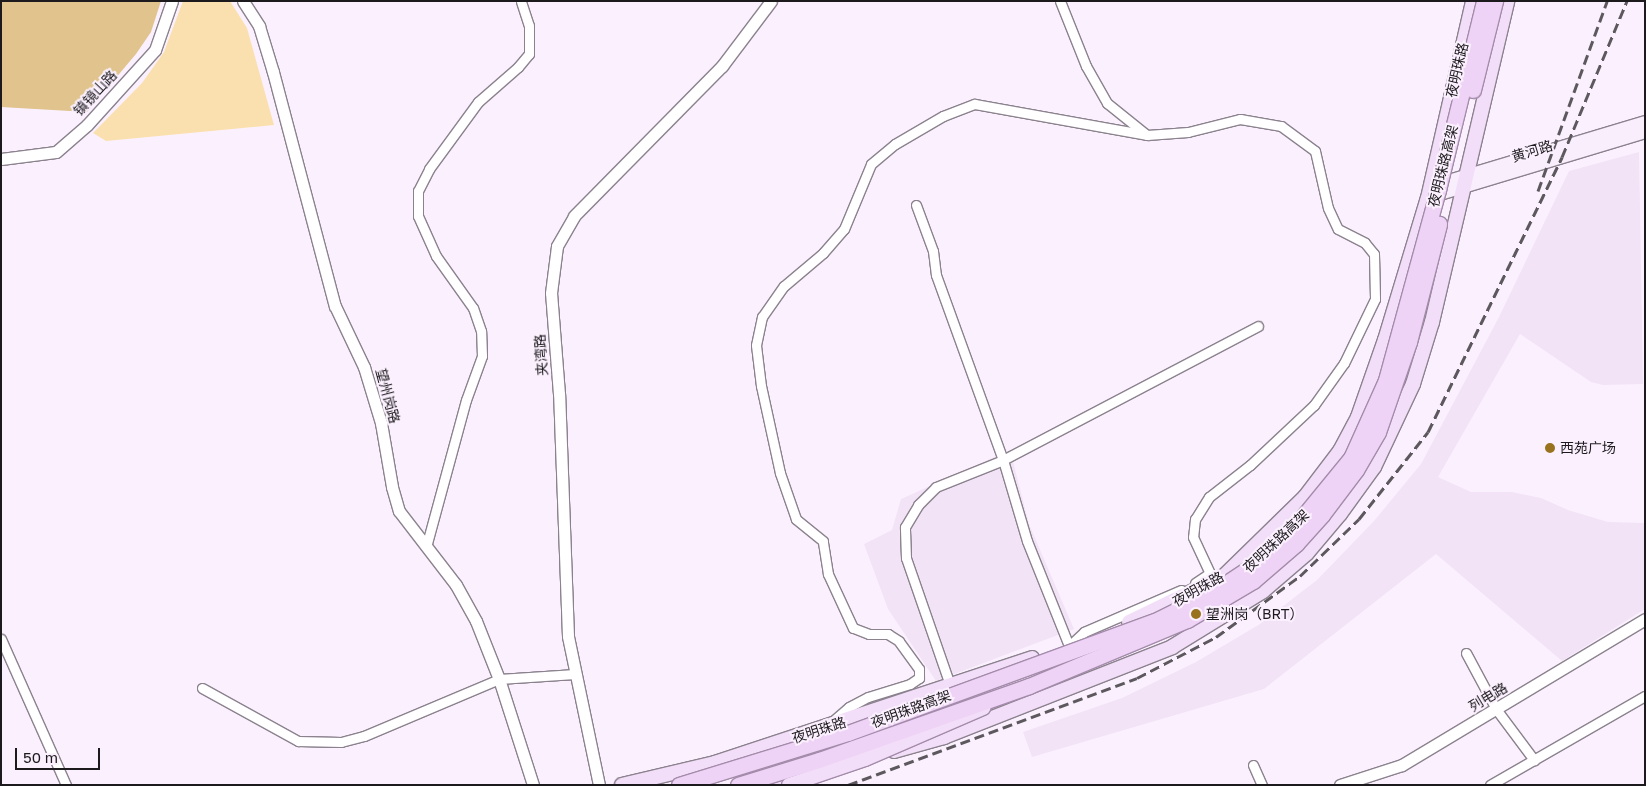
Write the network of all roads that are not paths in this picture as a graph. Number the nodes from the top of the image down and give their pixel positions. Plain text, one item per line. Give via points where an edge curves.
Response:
1 (172, 1) edge
2 (243, 1) edge
3 (521, 1) edge
4 (771, 1) edge
5 (1060, 1) edge
6 (1473, 1) edge
7 (1484, 1) edge
8 (1495, 1) edge
9 (1507, 1) edge
10 (1645, 122) edge
11 (1645, 132) edge
12 (1147, 135) junction
13 (1, 158) edge
14 (1463, 182) junction
15 (1429, 192) junction
16 (916, 205) dead end
17 (1258, 326) dead end
18 (1003, 460) junction
19 (426, 547) junction
20 (1645, 619) edge
21 (1, 640) edge
22 (1069, 646) junction
23 (1466, 653) dead end
24 (575, 674) junction
25 (499, 679) junction
26 (950, 685) junction
27 (1029, 686) junction
28 (202, 688) dead end
29 (1645, 696) edge
30 (1496, 709) junction
31 (826, 728) junction
32 (1534, 760) junction
33 (1253, 765) dead end
34 (66, 785) edge
35 (533, 785) edge
36 (599, 785) edge
37 (622, 785) edge
38 (679, 785) edge
39 (738, 785) edge
40 (775, 785) edge
41 (789, 785) edge
42 (1262, 785) edge
43 (1340, 785) edge
44 (1490, 785) edge

1 - 13 street, 镇镜山路 via 155,50 87,125 56,152
2 - 19 street, 望州岗路 via 258,26 274,72 335,306 364,367 400,511
3 - 19 street via 529,26 529,54 478,102 429,169 418,191 418,216 436,256 473,308 482,331 482,356 464,408
4 - 24 street, 夹湾路 via 722,66 574,216 557,246 551,293 559,394 568,636
5 - 12 street via 1086,66 1107,103
6 - 15 main road, 夜明珠路
7 - 38 highway, 夜明珠路高架, bridge via 1438,190 1386,380 1351,458 1292,530 1249,568 1213,592 1159,619 848,732
8 - 27 highway, 夜明珠路高架, bridge via 1410,342 1378,432 1356,470 1296,544 1252,581 1187,620
9 - 14 main road
10 - 14 main road, 黄河路
11 - 14 main road, 黄河路
12 - 22 street via 1188,132 1240,119 1280,126 1301,138 1315,151 1328,208 1338,229 1365,244 1374,254 1375,299 1344,363 1314,405 1250,465 1210,497 1195,519 1193,537 1210,573 1201,581 1084,632
12 - 31 street via 975,104 942,116 895,144 871,164 844,229 823,253 784,286 762,316 756,345 761,386 780,473 796,519 823,541 828,574 853,628 869,634 888,634 899,641 919,669 919,678 849,707
14 - 15 main road, 黄河路
14 - 40 main road via 1432,322 1413,384 1394,430 1374,467 1307,553 1223,618 1153,654 944,737
15 - 22 main road, 夜明珠路 via 1358,417 1340,451 1306,498 1224,576 1156,612
16 - 18 street via 933,251 936,275
17 - 18 street
18 - 22 street via 1027,541
18 - 26 street via 936,488 918,505 905,527 906,558
19 - 25 street, 望州岗路 via 460,592 479,628
20 - 30 street, 列电路
21 - 34 street
22 - 26 main road, 夜明珠路
23 - 30 street
24 - 25 street
24 - 36 street, 夹湾路
25 - 28 street via 364,736 341,742 298,741
25 - 35 street, 望州岗路
26 - 31 main road, 夜明珠路
27 - 39 highway, 夜明珠路高架, bridge
27 - 41 main road, bridge via 865,760
29 - 32 street
30 - 32 street
30 - 43 street, 列电路 via 1402,765
31 - 37 main road, 夜明珠路 via 715,763
32 - 44 street
33 - 42 street

